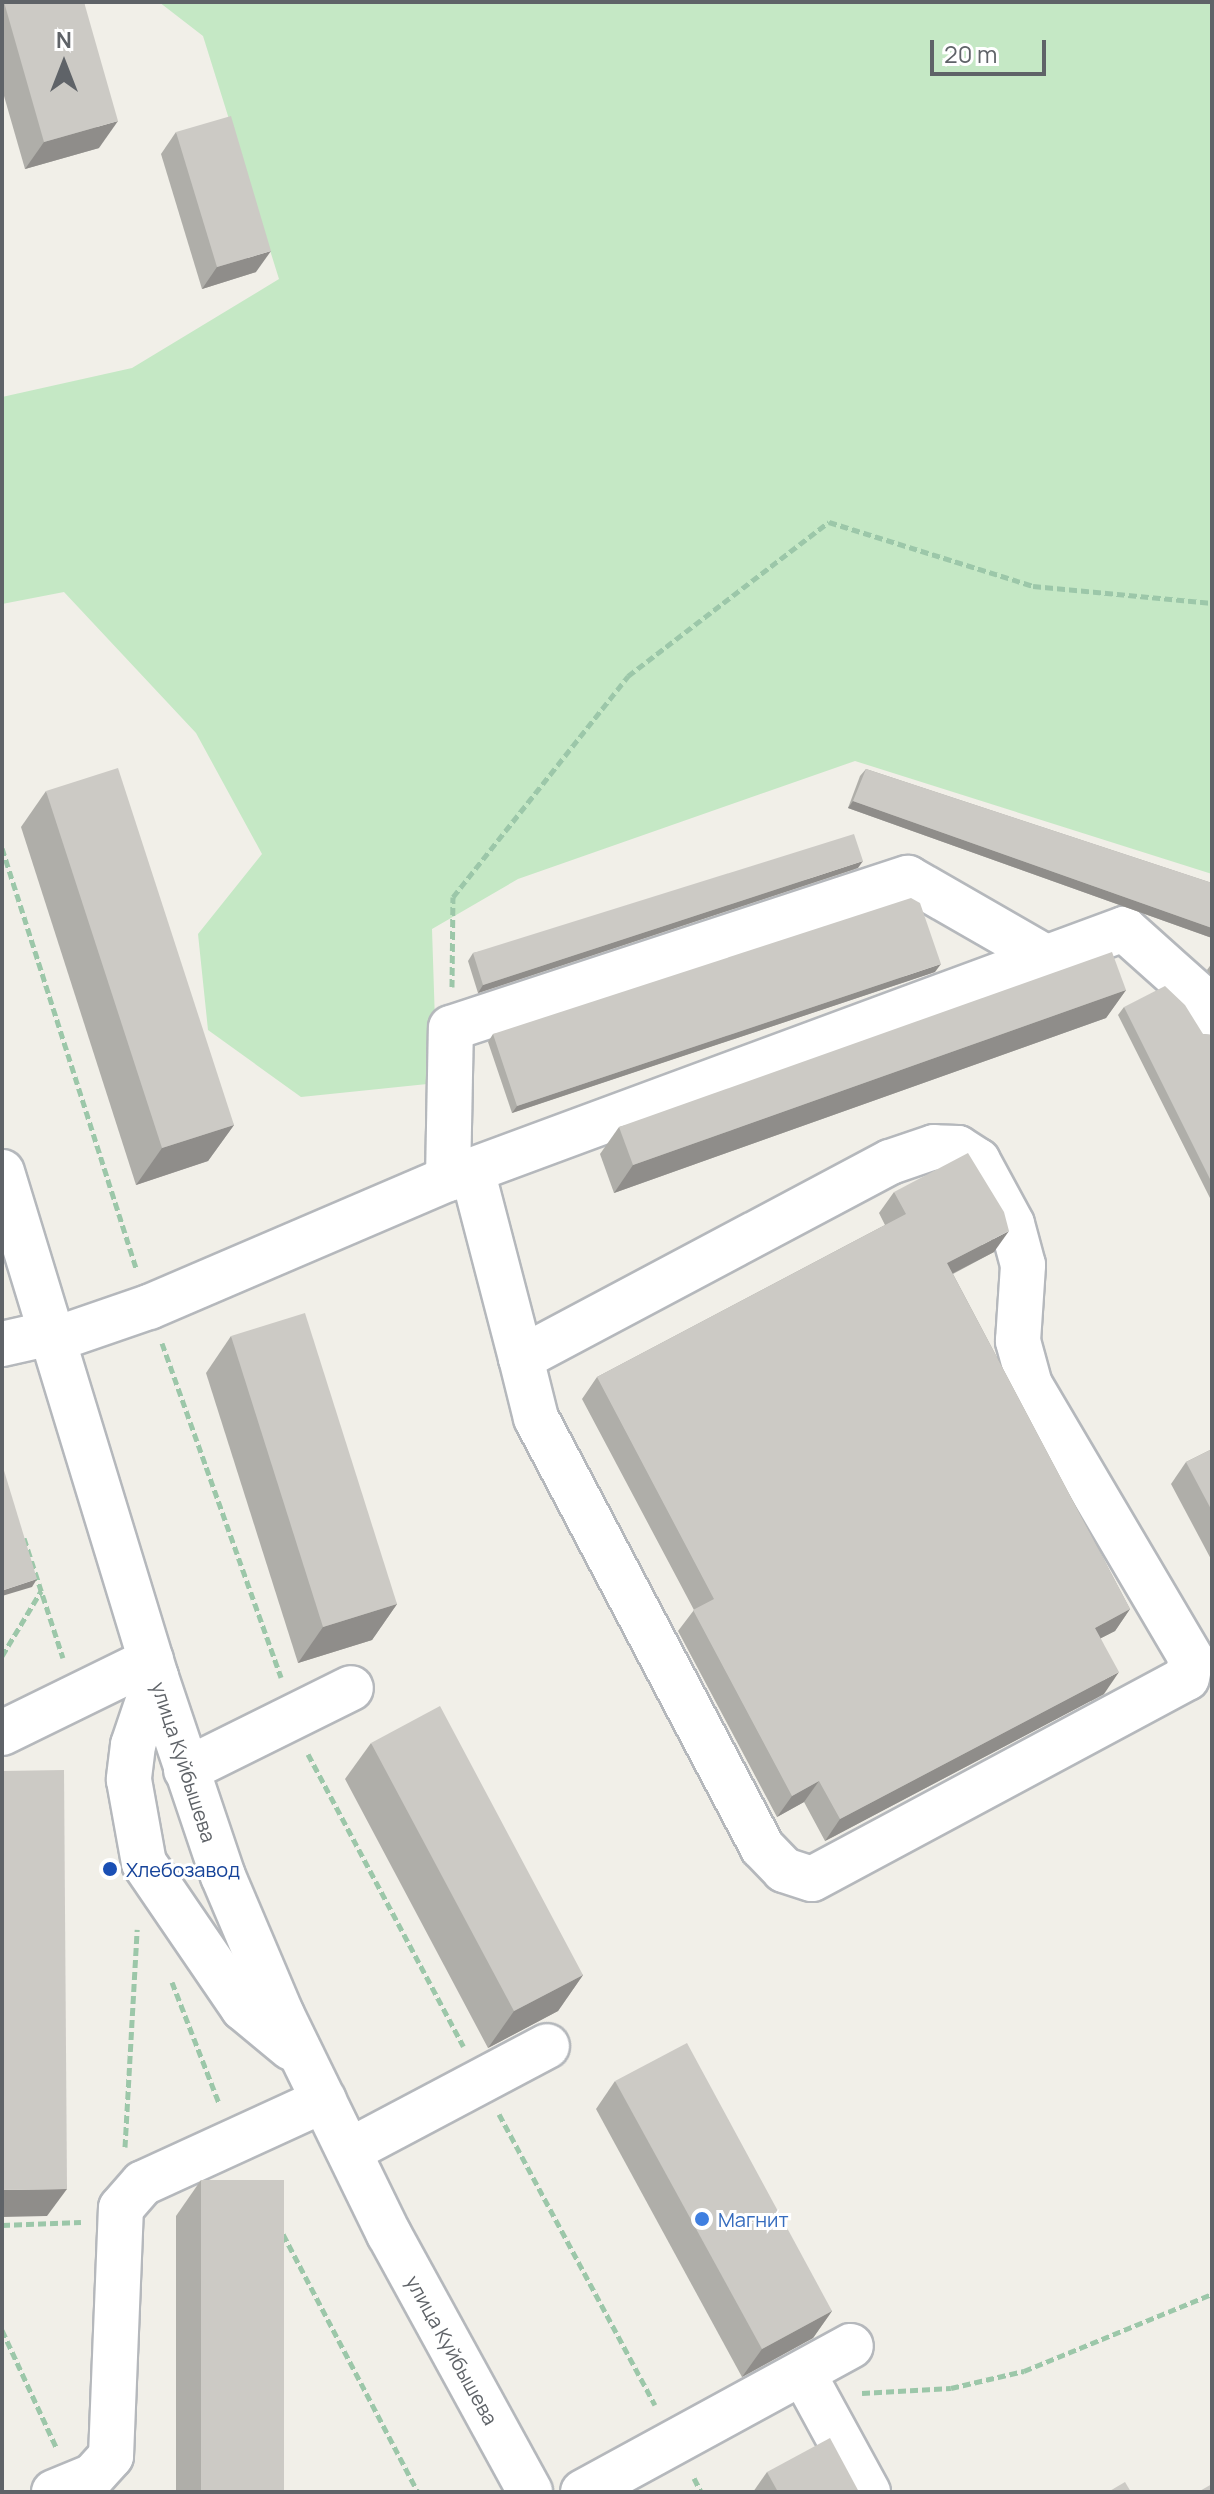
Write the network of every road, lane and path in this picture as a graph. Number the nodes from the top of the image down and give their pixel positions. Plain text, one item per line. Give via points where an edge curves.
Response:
1 (1212, 603) edge
2 (1047, 958) junction
3 (1212, 1022) edge
4 (451, 1028) junction
5 (2, 1172) edge
6 (460, 1174) junction
7 (52, 1336) junction
8 (2, 1344) edge
9 (521, 1358) junction
10 (41, 1590) dead end
11 (2, 1656) edge
12 (153, 1669) junction
13 (351, 1688) dead end
14 (2, 1733) edge
15 (186, 1770) junction
16 (138, 1914) dead end
17 (547, 2046) dead end
18 (303, 2059) junction
19 (324, 2100) junction
20 (349, 2151) junction
21 (121, 2214) junction
22 (2, 2225) edge
23 (1212, 2294) edge
24 (2, 2330) edge
25 (851, 2346) dead end
26 (807, 2381) junction
27 (64, 2488) edge
28 (530, 2492) edge
29 (583, 2492) edge
30 (868, 2492) edge

1 - 4 path via 1033,586 829,522 628,676 453,897
2 - 3 street via 1124,929 1200,997
2 - 4 street via 908,878
2 - 6 street
4 - 6 street
5 - 7 street, улица Куйбышева
6 - 7 street via 149,1307
6 - 9 street
7 - 8 street
7 - 12 street, улица Куйбышева
9 - 9 street via 536,1418 762,1847 784,1870 812,1879 1187,1678 1191,1658 1030,1385 1018,1341 1023,1265 1012,1224 978,1161 958,1148 934,1147 890,1162
10 - 11 path
12 - 14 street
12 - 15 street, улица Куйбышева
12 - 18 street via 129,1780 144,1863 176,1917 243,2008
13 - 15 street
15 - 18 street, улица Куйбышева via 223,1876
16 - 21 path
17 - 20 street
18 - 19 street, улица Куйбышева
19 - 20 street, улица Куйбышева
19 - 21 street via 143,2183
20 - 28 street, улица Куйбышева
21 - 22 path
21 - 27 street via 111,2456 93,2476
23 - 26 path via 1024,2371 980,2381 861,2393
24 - 27 path
25 - 26 street
26 - 29 street
26 - 30 street

